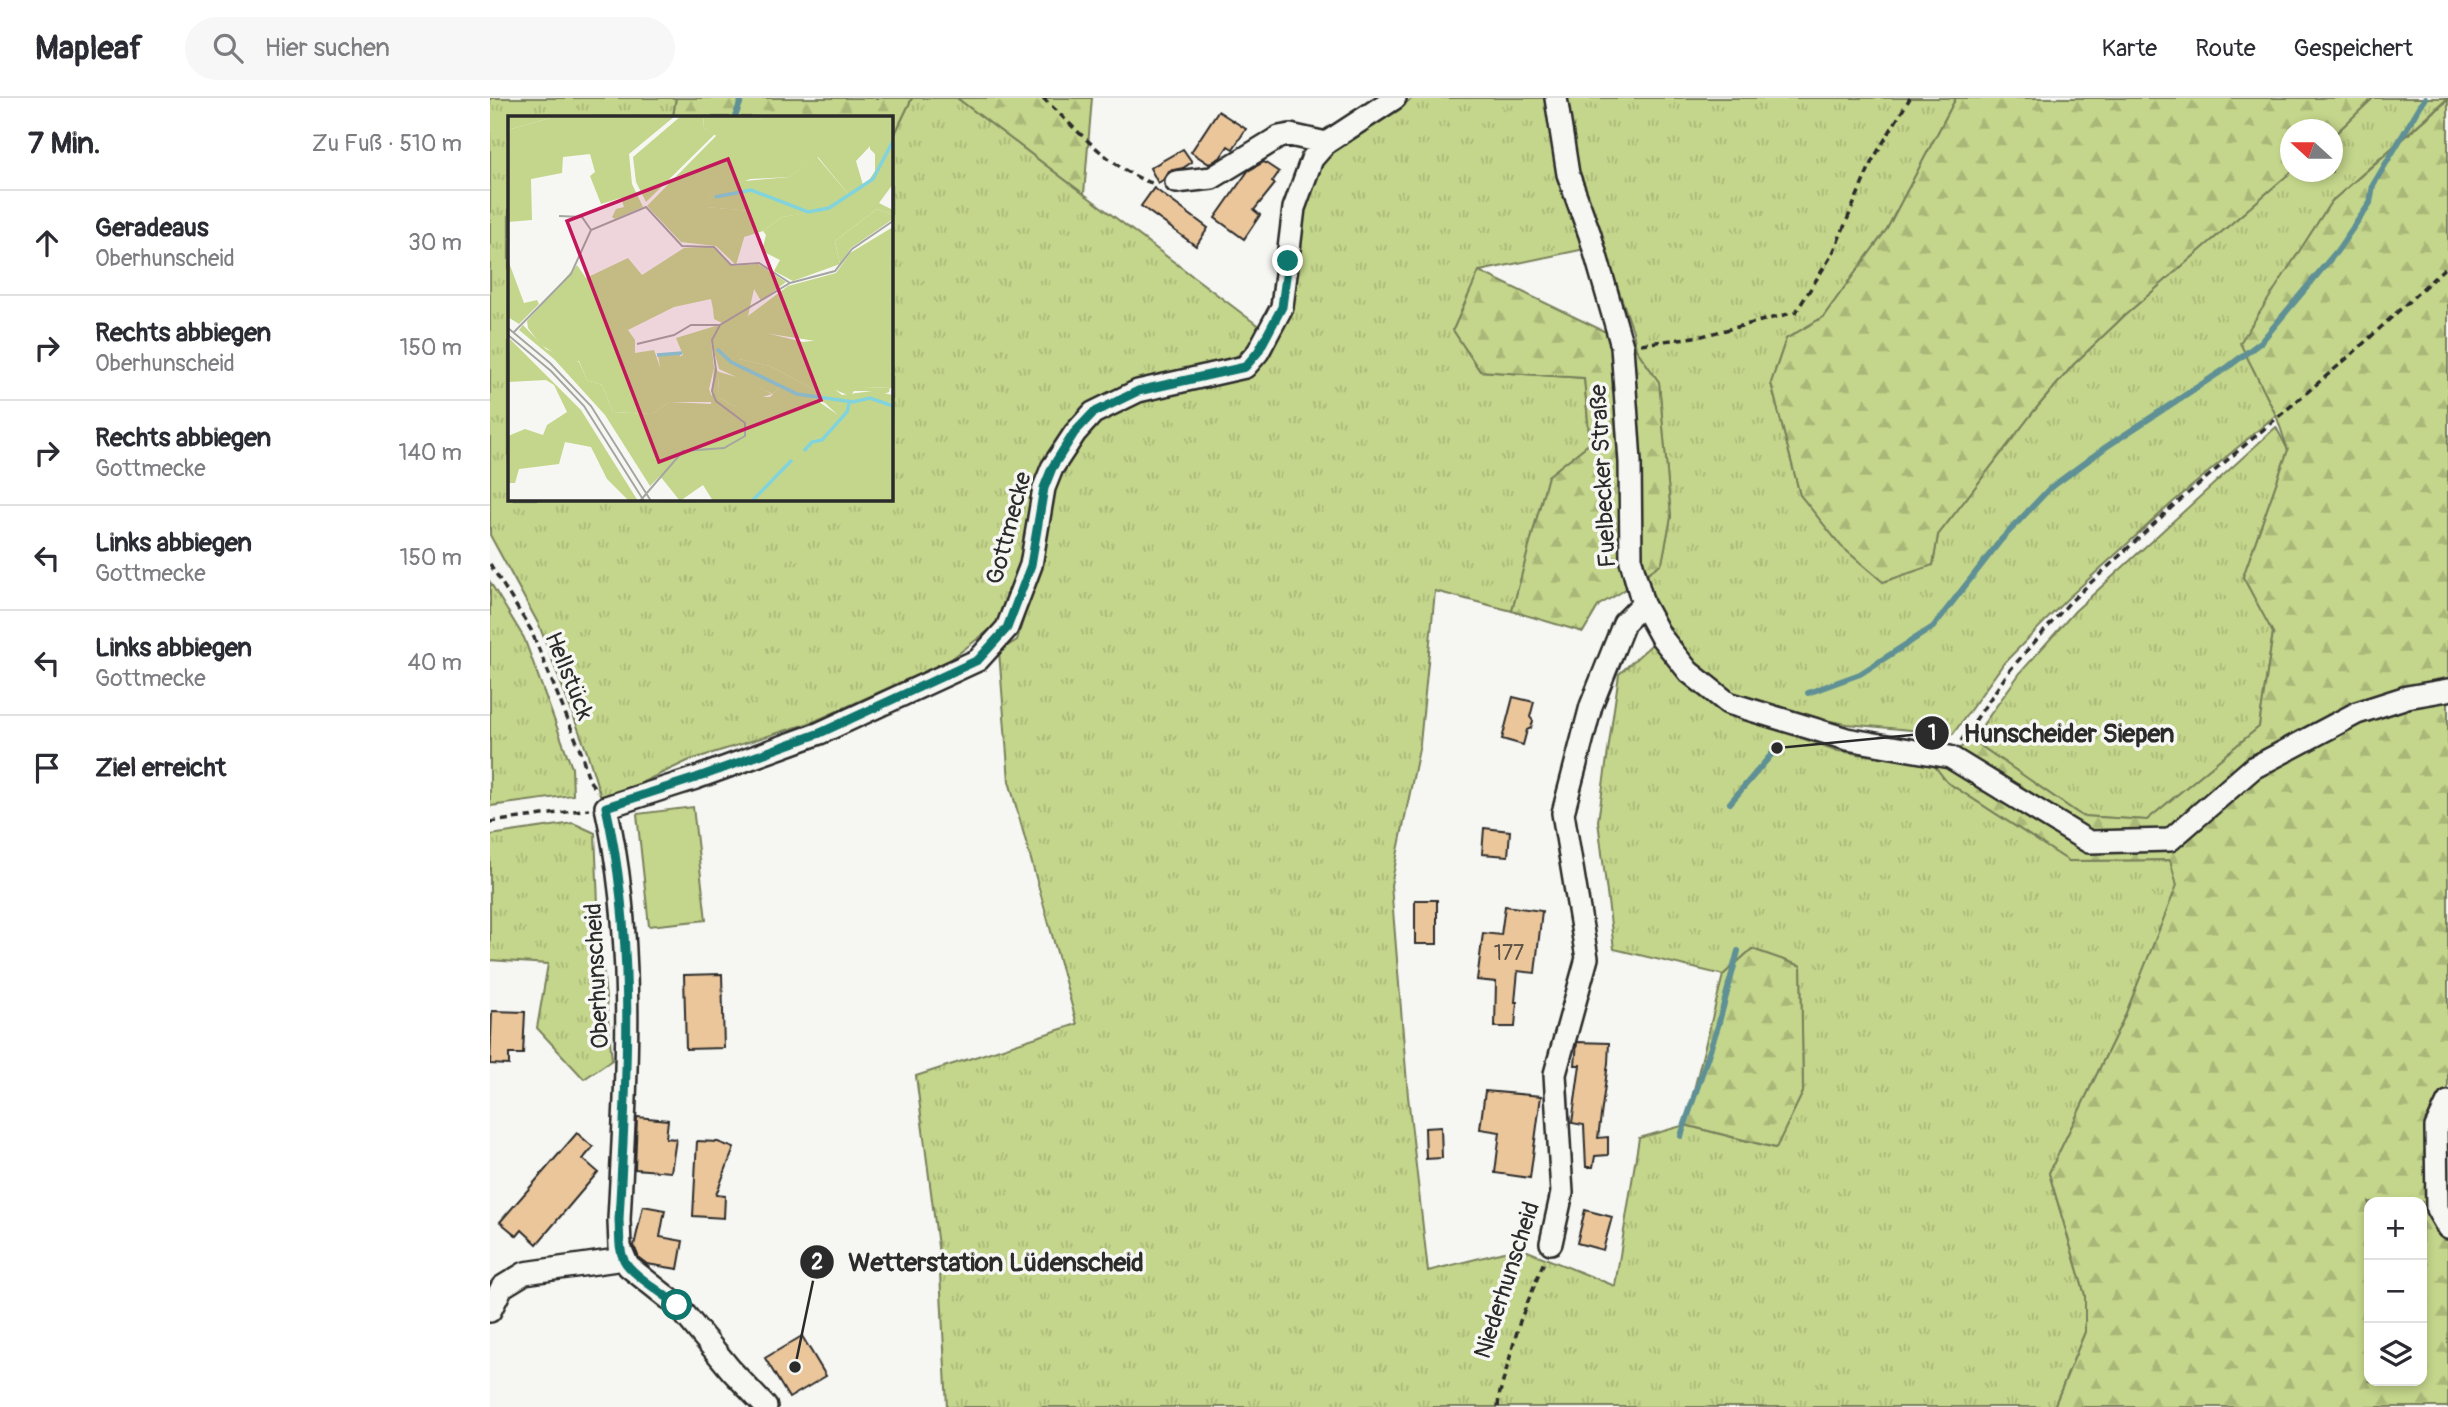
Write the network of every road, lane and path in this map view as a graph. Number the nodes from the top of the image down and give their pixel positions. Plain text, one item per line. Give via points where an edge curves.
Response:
1 (1043, 98) edge
2 (1395, 98) edge
3 (1556, 98) edge
4 (1910, 98) edge
5 (1325, 143) junction
6 (1176, 182) joint
7 (2448, 265) edge
8 (1622, 346) junction
9 (490, 564) edge
10 (1643, 604) junction
11 (2448, 690) edge
12 (1950, 757) junction
13 (606, 807) junction
14 (490, 822) edge
15 (2448, 1102) edge
16 (2448, 1228) edge
17 (1551, 1243) joint
18 (624, 1259) junction
19 (490, 1311) edge
20 (766, 1407) edge
21 (1499, 1407) edge

1 - 6 path via 1135,178 1155,184
2 - 5 street, Gottmecke
3 - 8 street, Fuelbecker Straße via 1568,174
4 - 8 path via 1872,161 1833,253 1796,312 1702,336
5 - 6 street via 1279,137 1212,178
5 - 13 street, Gottmecke via 1312,159 1294,208 1282,307 1258,352 1245,367 1138,391 1093,413 1074,433 1044,488 1031,565 1007,628 978,660 820,733
7 - 12 path via 2070,602 2010,670
8 - 10 street, Fuelbecker Straße via 1631,561
9 - 13 path, Hellstück via 531,630 589,780
10 - 12 street, Fuelbecker Straße via 1661,637 1689,672 1728,703 1847,739
10 - 17 street, Niederhunscheid via 1624,623 1591,706 1563,813 1587,958 1555,1074 1562,1193
11 - 12 street, Fuelbecker Straße via 2357,713 2253,768 2170,841 2089,842
13 - 14 path
13 - 18 street, Oberhunscheid via 616,852 625,946 628,1044 619,1220
15 - 16 street via 2436,1127 2437,1209
17 - 21 path, Niederhunscheid via 1520,1321
18 - 19 street via 525,1273 502,1287
18 - 20 street via 677,1305

